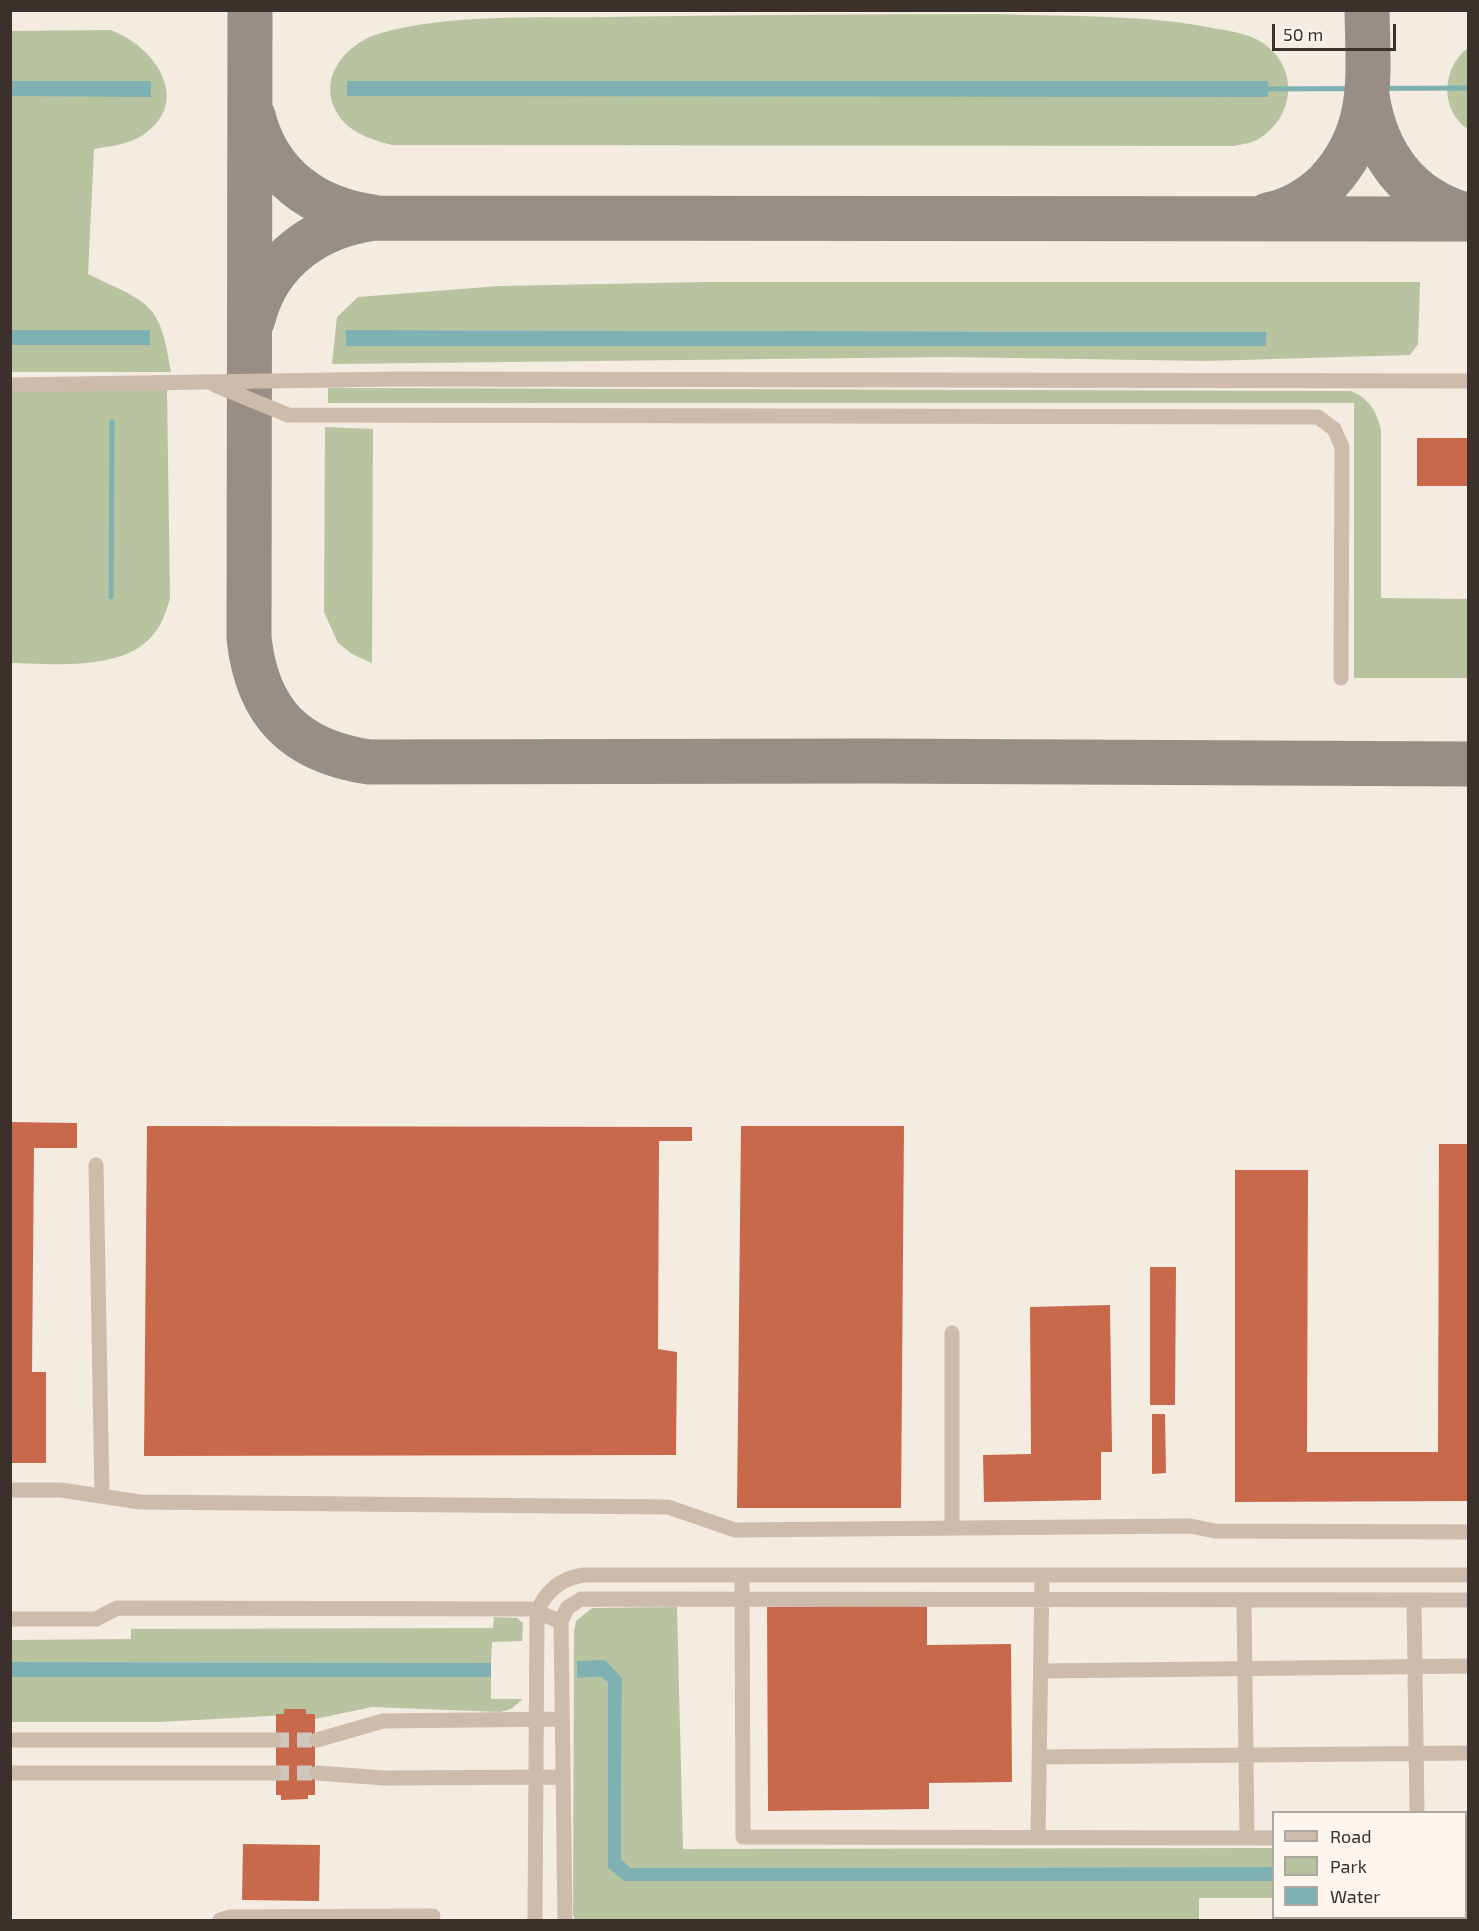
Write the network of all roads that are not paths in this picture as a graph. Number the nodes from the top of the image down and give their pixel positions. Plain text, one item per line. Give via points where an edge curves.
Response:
1 (1468, 381) edge
2 (210, 383) junction
3 (10, 385) edge
4 (1341, 678) dead end
5 (96, 1165) dead end
6 (952, 1333) dead end
7 (10, 1490) edge
8 (102, 1496) junction
9 (952, 1528) junction
10 (1468, 1532) edge
11 (742, 1575) junction
12 (1042, 1575) junction
13 (1468, 1575) edge
14 (742, 1598) junction
15 (1042, 1599) junction
16 (1244, 1600) junction
17 (1413, 1600) junction
18 (1468, 1600) edge
19 (537, 1612) junction
20 (10, 1619) edge
21 (561, 1622) junction
22 (1468, 1666) edge
23 (1415, 1667) junction
24 (1245, 1668) junction
25 (1041, 1671) junction
26 (536, 1719) junction
27 (562, 1719) junction
28 (10, 1740) edge
29 (274, 1740) tunnel mouth
30 (317, 1740) tunnel mouth
31 (1468, 1753) edge
32 (1416, 1754) junction
33 (1246, 1755) junction
34 (1039, 1757) junction
35 (10, 1773) edge
36 (274, 1773) tunnel mouth
37 (317, 1773) tunnel mouth
38 (563, 1776) junction
39 (537, 1778) junction
40 (1417, 1811) edge
41 (1038, 1838) junction
42 (1247, 1838) junction
43 (1272, 1838) edge
44 (433, 1916) dead end
45 (220, 1920) edge
46 (535, 1920) edge
47 (565, 1920) edge

1 - 2 lane via 398,379
2 - 3 lane
2 - 4 lane via 288,415 1318,417 1334,429 1342,447
5 - 8 lane
6 - 9 lane
7 - 8 lane via 61,1490
8 - 9 lane via 140,1502 668,1507 735,1530
9 - 10 lane via 1190,1526 1215,1531
11 - 12 lane
11 - 14 lane
11 - 19 lane via 575,1576 549,1592
12 - 13 lane
12 - 15 lane
14 - 15 lane
14 - 21 lane via 581,1599 567,1608
14 - 41 lane via 743,1838
15 - 16 lane
15 - 25 lane
16 - 17 lane
16 - 24 lane
17 - 18 lane
17 - 23 lane
19 - 20 lane via 458,1607 117,1608 96,1619
19 - 21 lane
19 - 26 lane
21 - 27 lane
22 - 23 lane
23 - 24 lane
23 - 32 lane
24 - 25 lane
24 - 33 lane
25 - 34 lane
26 - 27 lane
26 - 30 lane via 383,1721
26 - 39 lane
27 - 38 lane
28 - 29 lane
31 - 32 lane
32 - 33 lane
32 - 40 lane
33 - 34 lane
33 - 42 lane
34 - 41 lane
35 - 36 lane
37 - 39 lane via 384,1778
38 - 39 lane
38 - 47 lane
39 - 46 lane
41 - 42 lane
42 - 43 lane
44 - 45 lane

